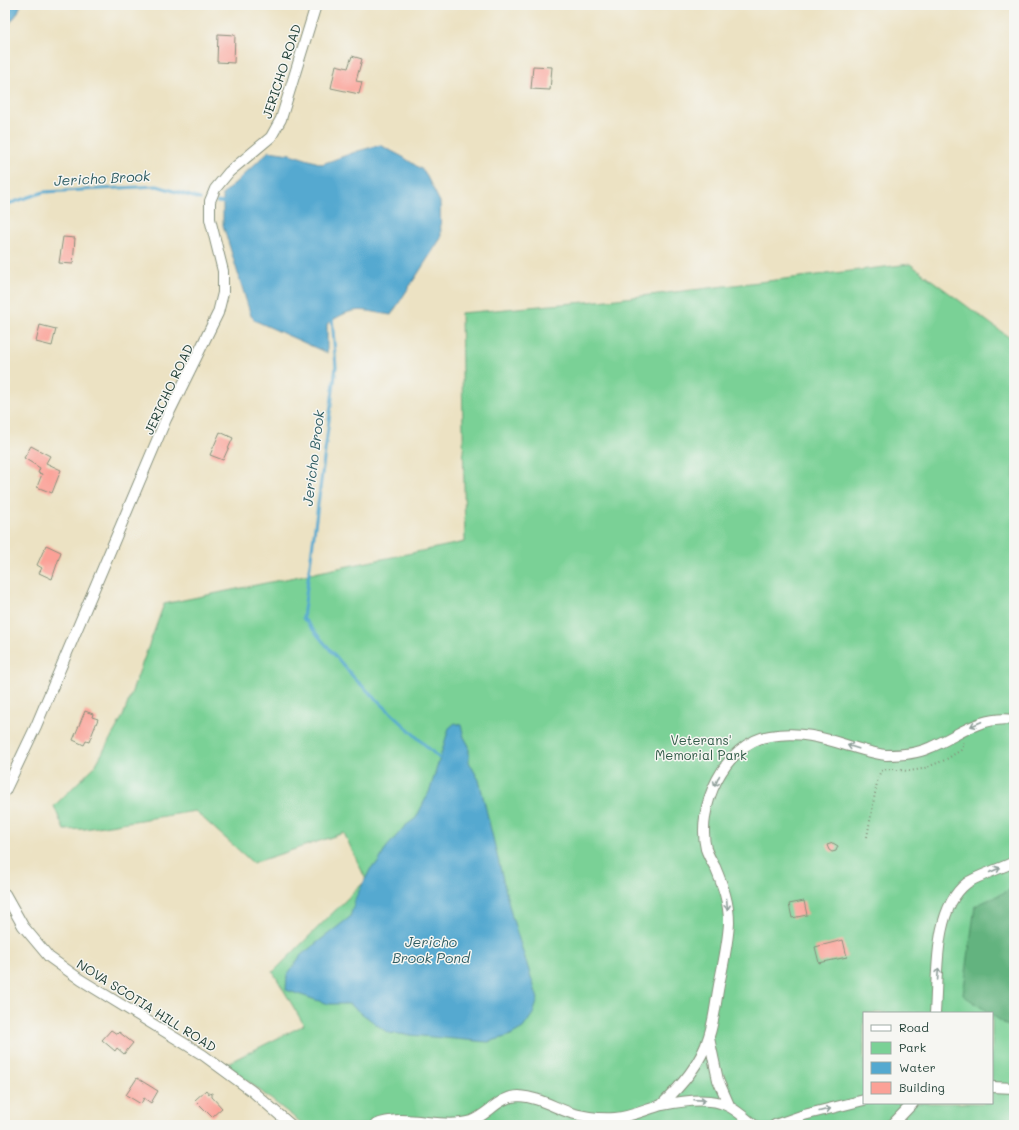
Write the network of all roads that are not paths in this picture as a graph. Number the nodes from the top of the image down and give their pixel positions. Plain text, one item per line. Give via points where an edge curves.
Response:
1 (316, 5) edge
2 (1014, 720) edge
3 (5, 791) edge
4 (1014, 862) edge
5 (5, 894) edge
6 (935, 1012) edge
7 (709, 1038) junction
8 (993, 1087) edge
9 (1014, 1088) edge
10 (863, 1100) edge
11 (912, 1104) edge
12 (661, 1105) junction
13 (728, 1105) junction
14 (290, 1125) edge
15 (375, 1125) edge
16 (754, 1125) edge
17 (775, 1125) edge
18 (892, 1125) edge

1 - 3 street, JERICHO ROAD via 281,119 271,137 228,172 215,189 210,201 210,219 223,271 223,293 218,313 166,419 42,712
2 -> 7 street via 983,721 928,748 906,754 884,755 796,733 767,736 746,745 729,760 719,775 709,799 704,826 706,849 726,893 729,922 727,951
6 -> 4 street via 941,933 952,900 967,883
5 - 14 street, NOVA SCOTIA HILL ROAD via 23,926 50,957 81,980 203,1055 252,1091
7 - 12 street via 697,1063 681,1086
7 - 13 street via 718,1080
8 - 9 street
17 -> 10 street
11 - 18 street
12 -> 13 street via 692,1100
12 - 15 street via 651,1110 616,1118 588,1118 535,1098 517,1096 504,1100 471,1121 450,1123 403,1120
13 - 16 street

